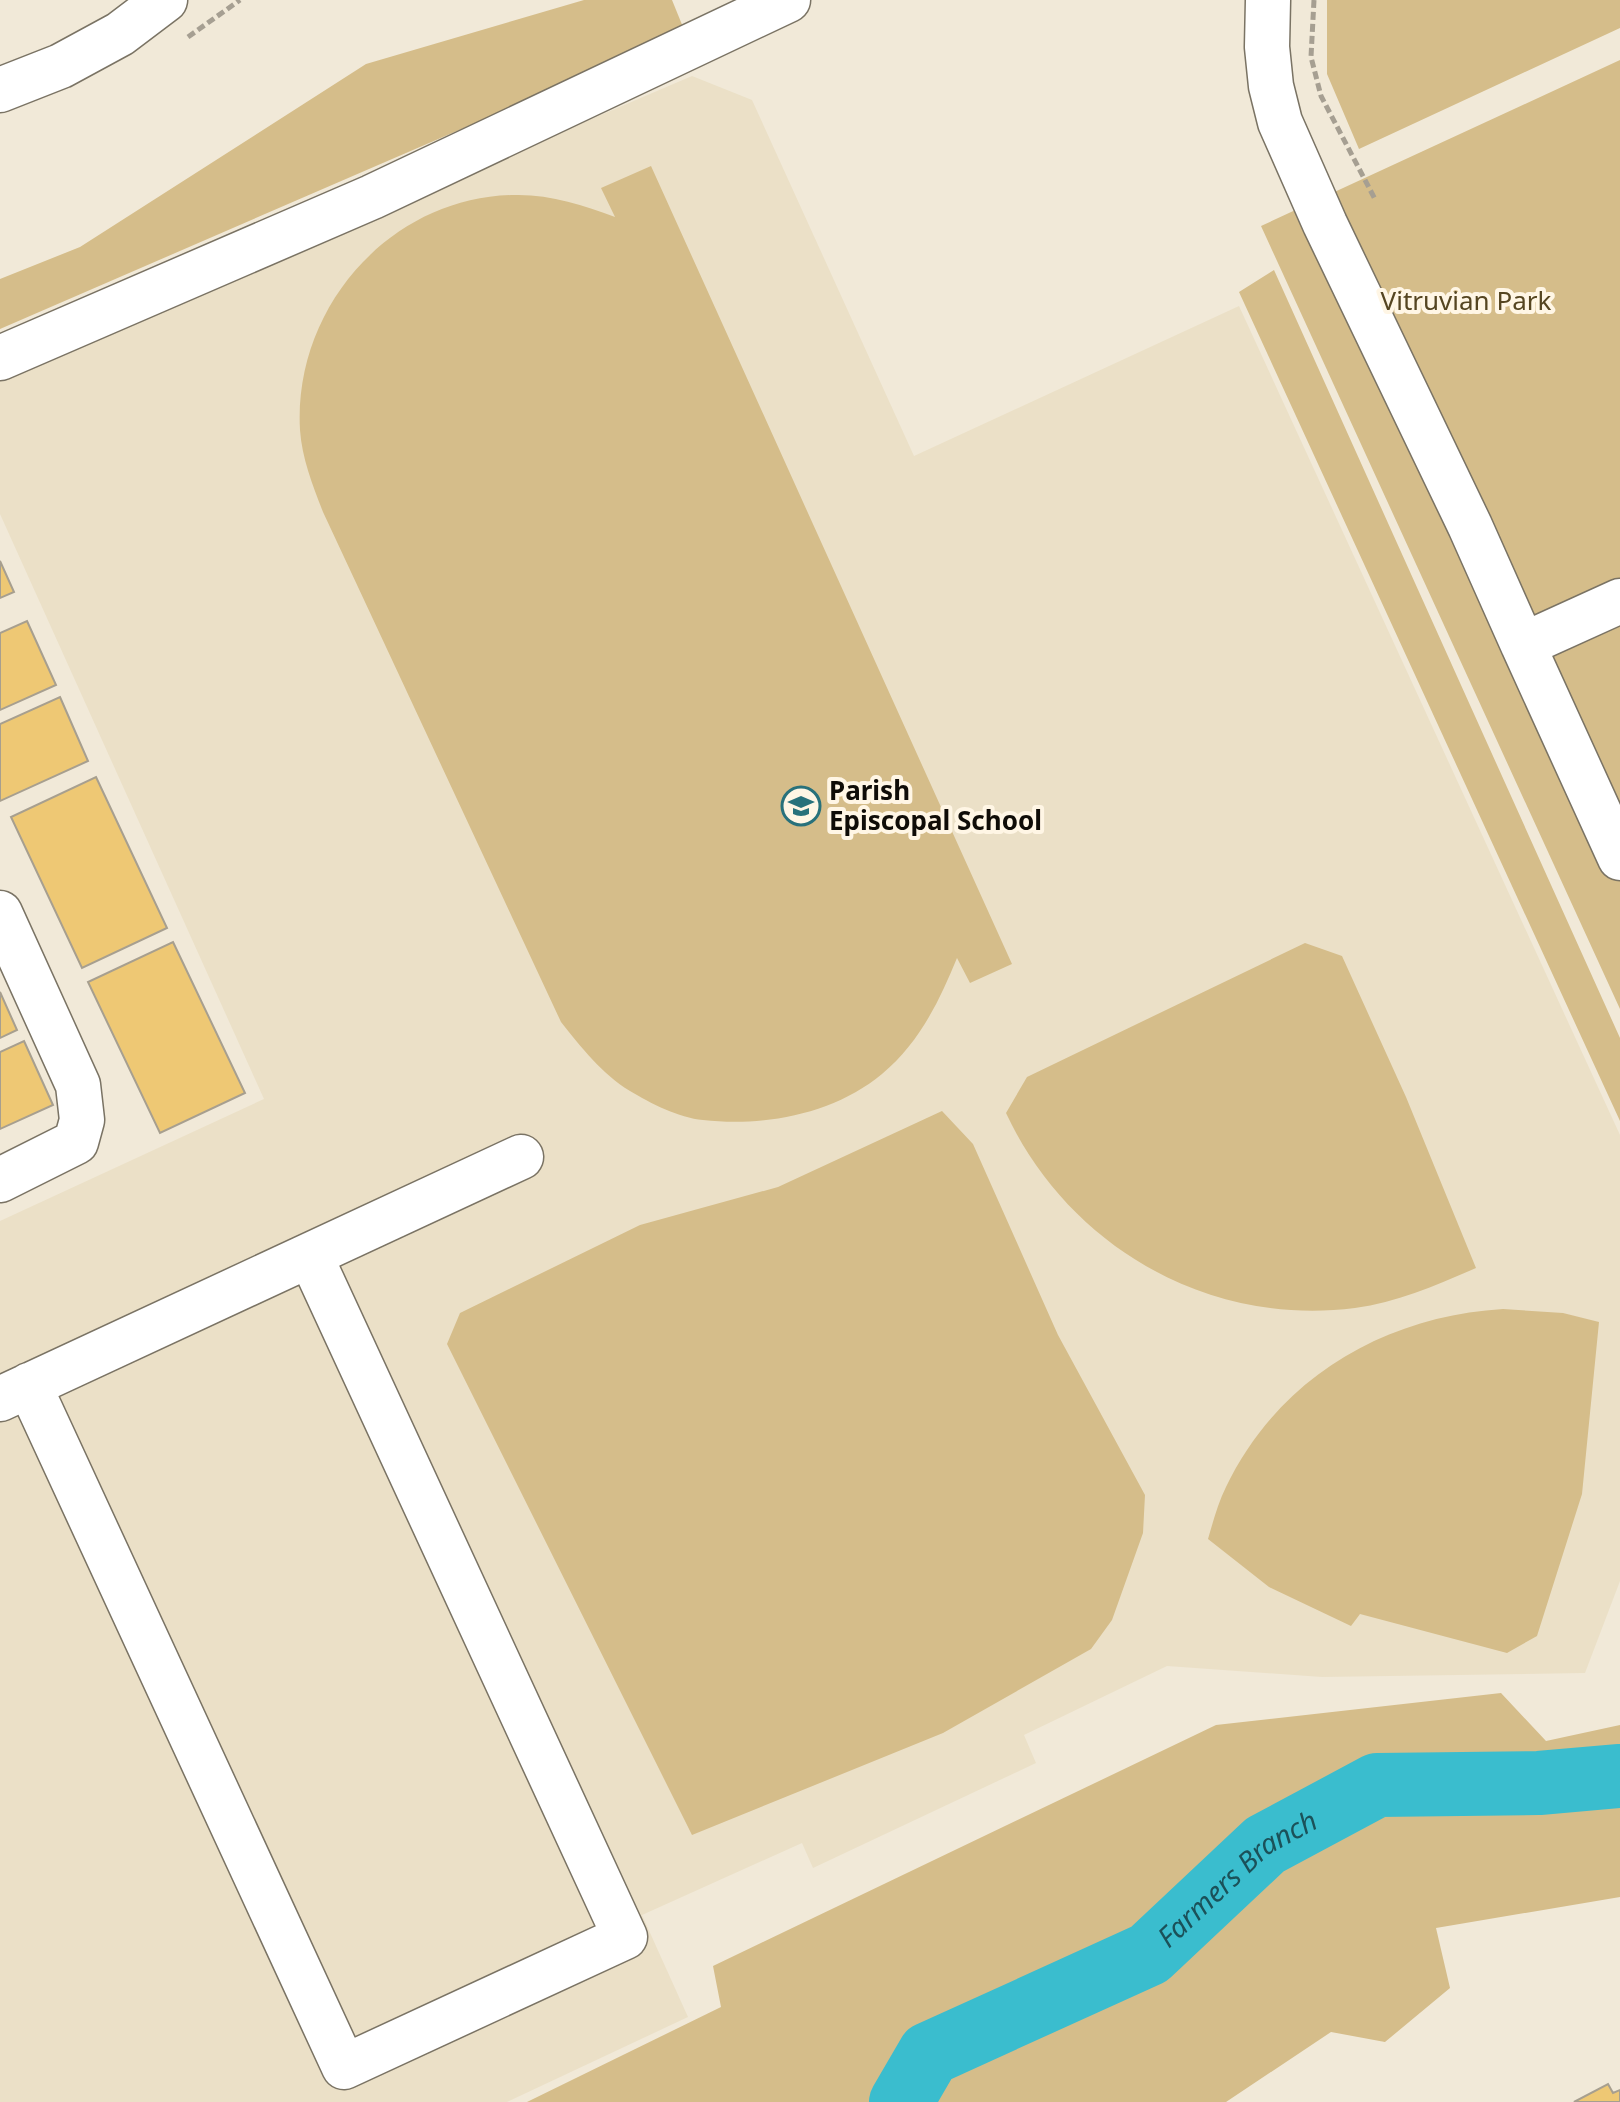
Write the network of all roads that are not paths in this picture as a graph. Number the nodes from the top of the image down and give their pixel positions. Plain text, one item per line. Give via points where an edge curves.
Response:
1 (165, 0) edge
2 (788, 0) edge
3 (1268, 0) edge
4 (744, 10) edge
5 (0, 90) edge
6 (0, 358) edge
7 (1620, 601) edge
8 (1523, 645) junction
9 (1620, 858) edge
10 (0, 913) edge
11 (521, 1157) dead end
12 (0, 1180) edge
13 (310, 1255) junction
14 (14, 1392) edge

1 - 5 street via 73,60
2 - 4 street
3 - 8 street via 1268,60 1280,122
4 - 6 street via 372,197
7 - 8 street
8 - 9 street
10 - 12 street via 78,1085 82,1120 76,1142
11 - 13 street
13 - 14 street
13 - 14 street via 625,1937 344,2067

